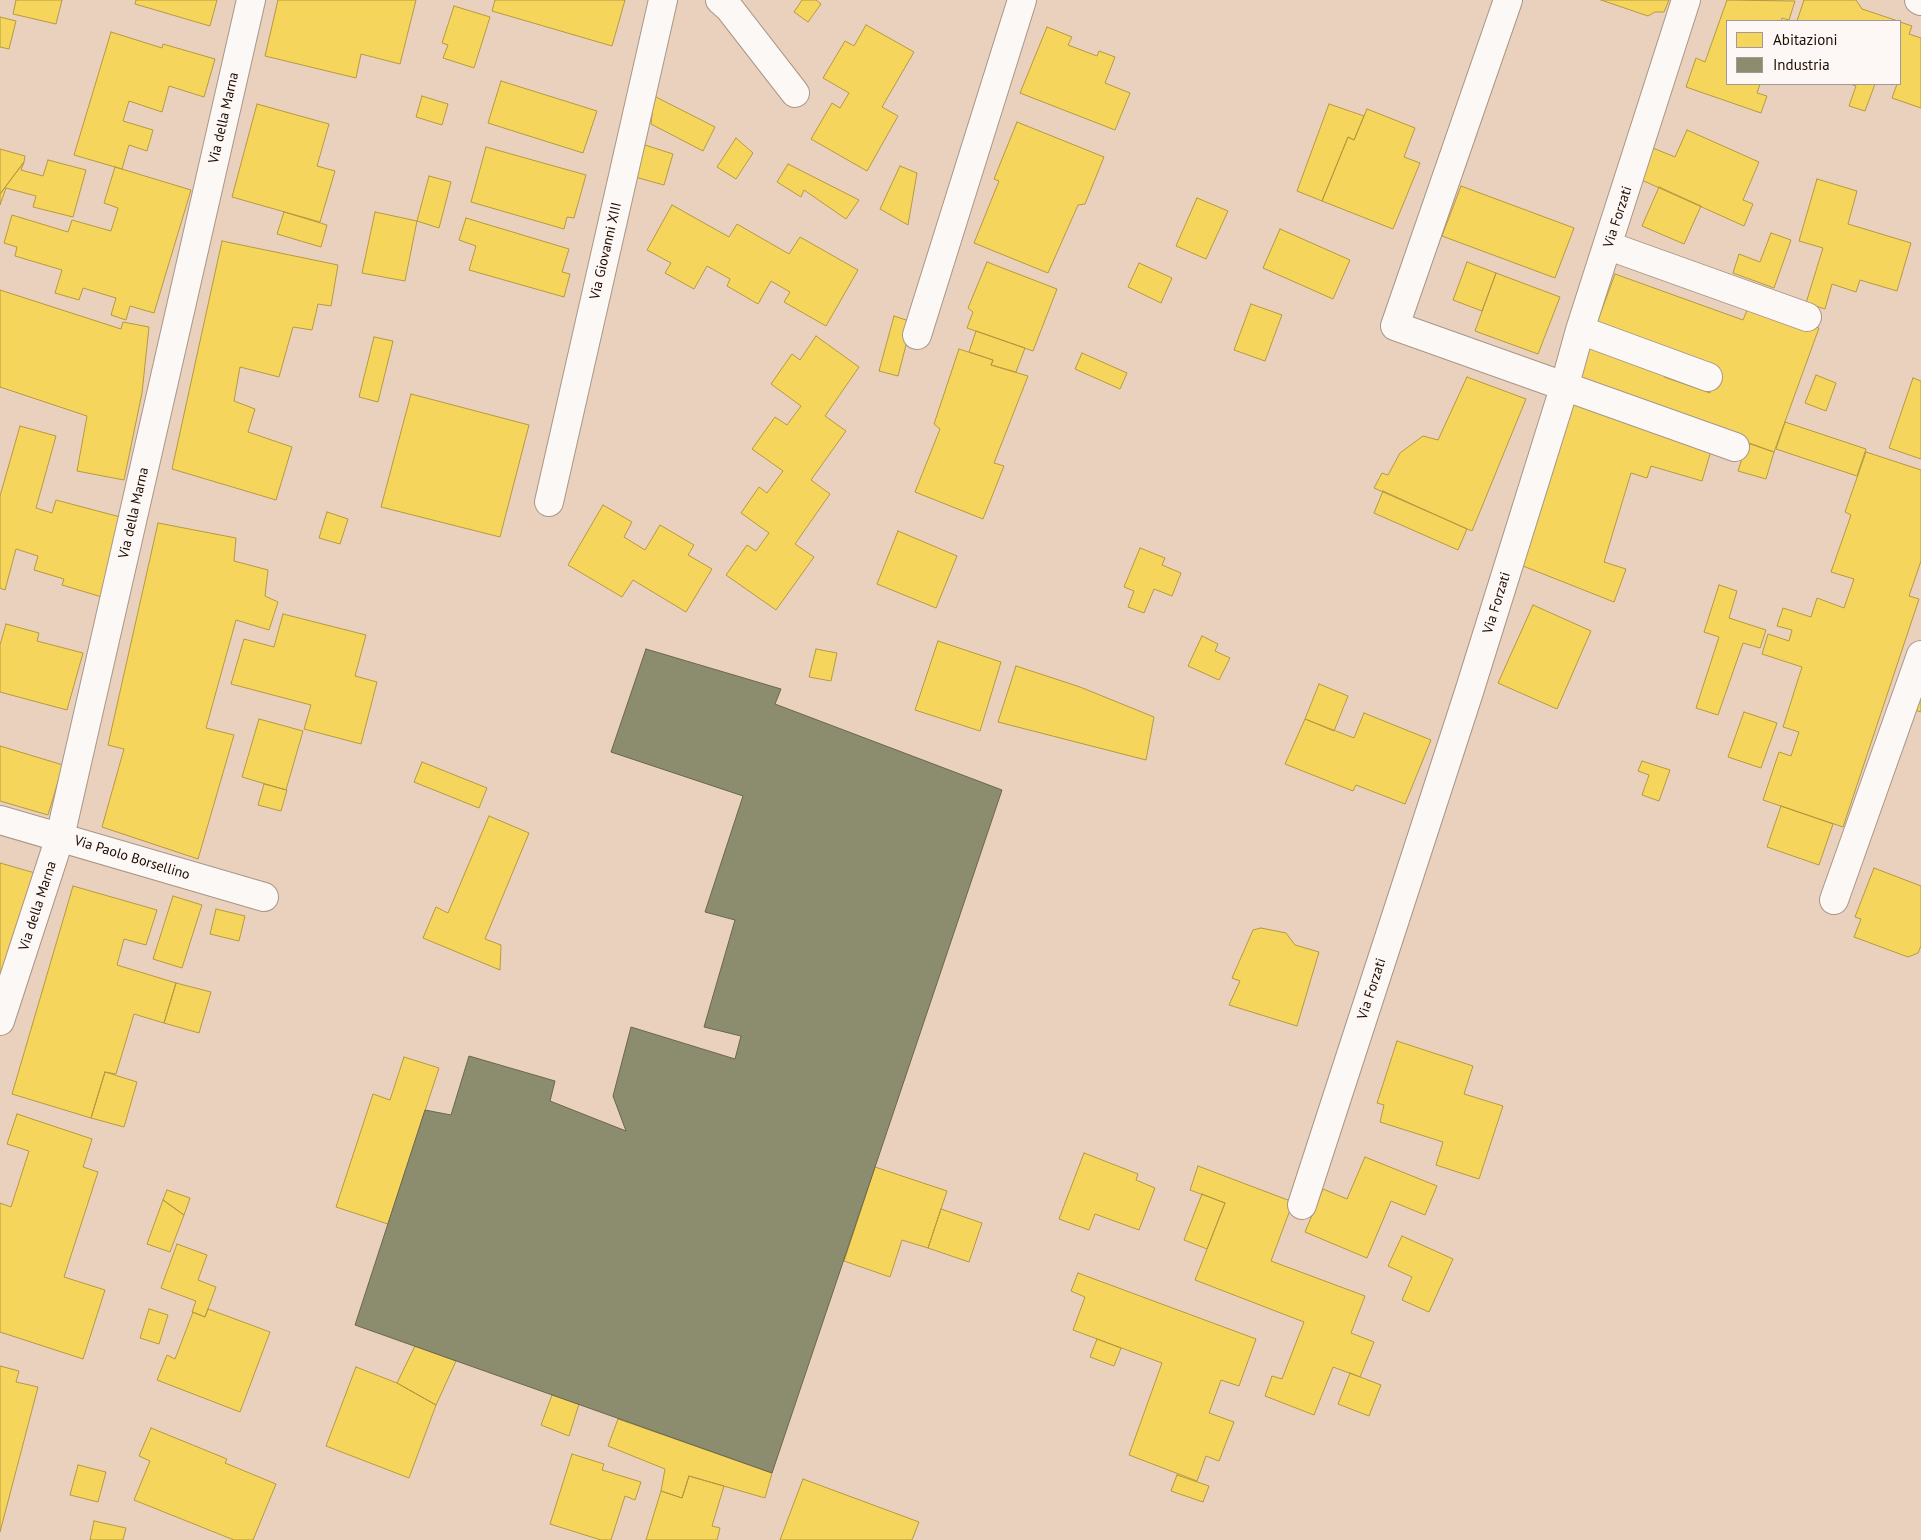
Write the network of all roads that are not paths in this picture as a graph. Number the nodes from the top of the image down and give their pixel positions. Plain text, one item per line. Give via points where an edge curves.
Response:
1 (250, 0) edge
2 (663, 0) edge
3 (720, 0) edge
4 (1022, 0) edge
5 (1508, 0) edge
6 (1686, 0) edge
7 (795, 93) dead end
8 (1609, 246) junction
9 (1807, 317) dead end
10 (1580, 330) junction
11 (917, 335) dead end
12 (1708, 377) dead end
13 (1564, 388) junction
14 (1735, 447) dead end
15 (549, 502) dead end
16 (1921, 655) edge
17 (0, 820) edge
18 (60, 837) junction
19 (264, 897) dead end
20 (1834, 900) dead end
21 (0, 1021) edge
22 (1302, 1205) dead end

1 - 18 street, Via della Marna
2 - 15 street, Via Giovanni XIII
3 - 7 street
4 - 11 street
5 - 13 street via 1395,326
6 - 8 street, Via Forzati
8 - 9 street
8 - 10 street, Via Forzati
10 - 12 street
10 - 13 street, Via Forzati
13 - 14 street
13 - 22 street, Via Forzati
16 - 20 street
17 - 18 street, Via Paolo Borsellino
18 - 19 street, Via Paolo Borsellino
18 - 21 street, Via della Marna

